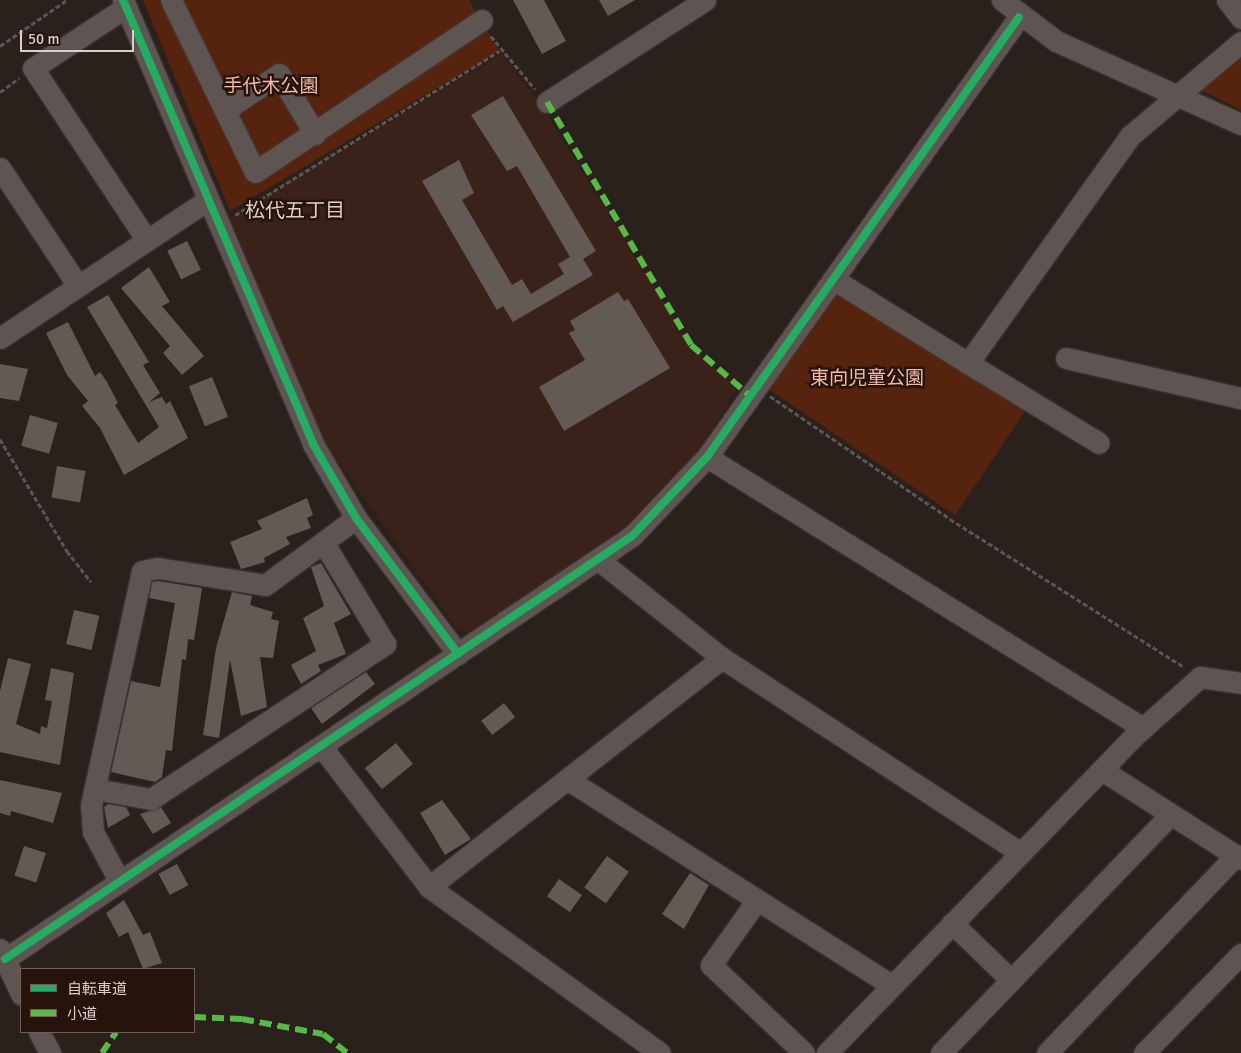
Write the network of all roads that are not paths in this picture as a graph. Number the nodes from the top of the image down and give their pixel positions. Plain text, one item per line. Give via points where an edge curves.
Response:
1 (171, 0) edge
2 (705, 0) edge
3 (1002, 0) edge
4 (1227, 0) edge
5 (124, 4) edge
6 (1019, 17) junction
7 (1241, 18) edge
8 (482, 20) road end
9 (1241, 42) edge
10 (1175, 94) junction
11 (547, 102) road end
12 (225, 110) junction
13 (1241, 124) edge
14 (315, 134) junction
15 (0, 168) edge
16 (206, 201) junction
17 (147, 240) junction
18 (833, 279) junction
19 (78, 286) junction
20 (3, 328) edge
21 (1066, 358) dead end
22 (968, 364) junction
23 (1241, 398) edge
24 (1099, 443) dead end
25 (707, 456) junction
26 (356, 518) junction
27 (323, 542) junction
28 (600, 561) junction
29 (458, 654) junction
30 (722, 658) junction
31 (1241, 683) edge
32 (1143, 728) junction
33 (321, 746) junction
34 (1102, 770) junction
35 (570, 781) junction
36 (95, 789) junction
37 (1169, 816) junction
38 (1021, 853) junction
39 (1239, 857) edge
40 (120, 882) junction
41 (429, 887) junction
42 (757, 900) junction
43 (952, 923) junction
44 (2, 954) edge
45 (1241, 954) edge
46 (1011, 980) junction
47 (892, 985) junction
48 (20, 992) edge
49 (40, 1033) edge
50 (50, 1053) edge
51 (660, 1053) edge
52 (804, 1053) edge
53 (827, 1053) edge
54 (941, 1053) edge
55 (1047, 1053) edge
56 (1144, 1053) edge

1 - 12 street
2 - 11 street
3 - 6 street
4 - 7 street
5 - 16 street
5 - 17 street via 32,68
6 - 10 street via 1056,41
6 - 18 street
8 - 14 street
9 - 10 street
10 - 13 street
10 - 22 street via 1130,136
12 - 14 street via 279,74
12 - 14 street via 255,172
15 - 19 street
16 - 17 street
16 - 26 street via 313,444
17 - 19 street
18 - 22 street
18 - 25 street
19 - 20 street
21 - 23 street
22 - 24 street
25 - 28 street via 678,492
25 - 32 street
26 - 27 street
26 - 29 street
27 - 36 street via 265,585 158,568 142,571
27 - 36 street via 386,644 151,799
28 - 29 street
28 - 30 street
29 - 33 street
30 - 35 street
30 - 38 street
31 - 32 street via 1200,677
32 - 34 street
33 - 40 street
33 - 41 street
34 - 37 street
34 - 38 street
35 - 41 street
35 - 42 street
36 - 40 street via 93,832
37 - 39 street
37 - 46 street
38 - 43 street
39 - 55 street
40 - 44 street
41 - 51 street
42 - 47 street
42 - 52 street via 711,965
43 - 46 street
43 - 47 street
44 - 48 street
45 - 56 street
46 - 54 street
47 - 53 street
49 - 50 street

